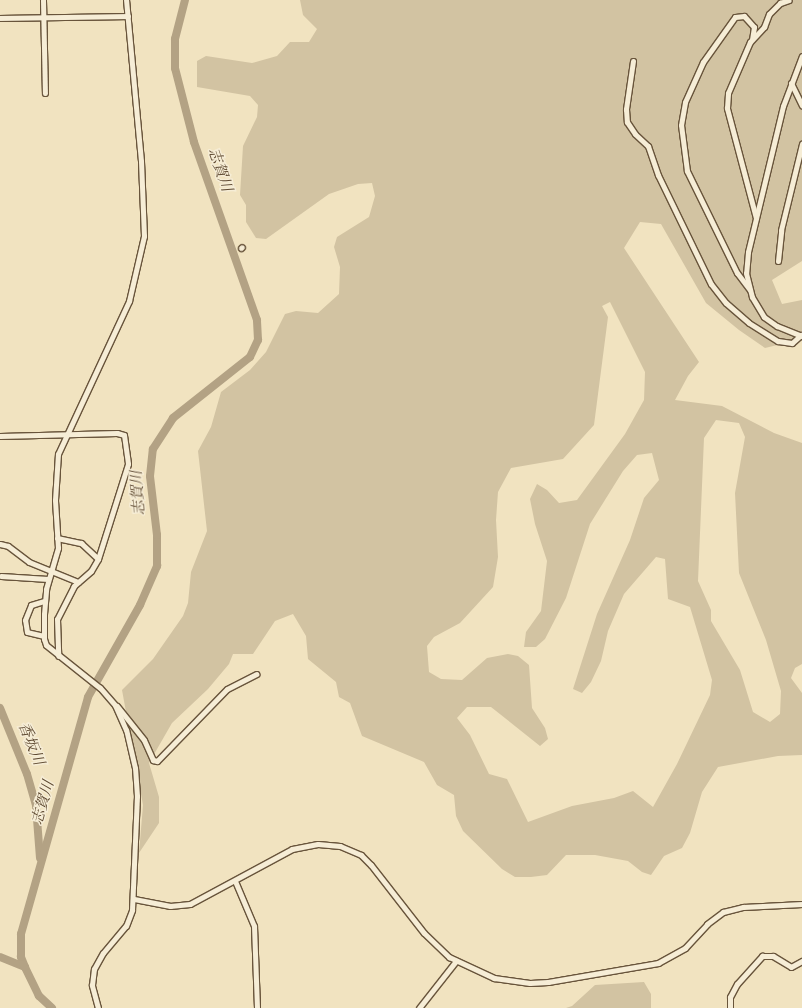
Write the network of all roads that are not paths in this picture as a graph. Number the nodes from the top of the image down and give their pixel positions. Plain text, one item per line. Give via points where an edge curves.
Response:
1 (43, 0) edge
2 (126, 0) edge
3 (789, 0) edge
4 (128, 16) junction
5 (0, 18) edge
6 (43, 18) junction
7 (752, 39) junction
8 (802, 56) edge
9 (633, 61) dead end
10 (791, 83) junction
11 (45, 93) dead end
12 (802, 106) edge
13 (802, 144) edge
14 (756, 218) junction
15 (778, 262) dead end
16 (750, 290) junction
17 (802, 336) edge
18 (66, 435) junction
19 (0, 436) edge
20 (58, 538) junction
21 (0, 544) edge
22 (98, 559) junction
23 (51, 570) junction
24 (1, 576) edge
25 (48, 579) junction
26 (78, 582) junction
27 (44, 601) junction
28 (44, 636) junction
29 (58, 656) junction
30 (256, 674) dead end
31 (115, 705) junction
32 (235, 881) junction
33 (134, 899) junction
34 (802, 904) edge
35 (456, 961) junction
36 (802, 961) edge
37 (98, 1008) edge
38 (257, 1008) edge
39 (419, 1008) edge
40 (730, 1008) edge

1 - 6 street
2 - 4 street
3 - 7 street via 780,3 769,14 764,27
4 - 6 street
4 - 18 street via 141,160 144,236 129,301
5 - 6 street
6 - 11 street
7 - 14 street via 727,100
7 - 16 street via 754,26 744,16 735,17 703,62 685,102 681,125 687,171 740,278
8 - 10 street
9 - 17 street via 626,109 627,122 648,146 658,175 711,284 726,303 749,323 778,341 792,343
10 - 12 street
10 - 14 street
13 - 15 street via 781,230
14 - 16 street via 746,259
16 - 17 street via 759,309 769,321
18 - 19 street
18 - 20 street via 58,454 56,468
18 - 22 street via 124,435 128,464
20 - 22 street via 81,543
20 - 23 street
21 - 23 street via 8,546 29,562
22 - 26 street via 91,571
23 - 25 street
23 - 26 street
24 - 25 street
25 - 27 street
26 - 29 street via 57,619
27 - 28 street
27 - 28 street via 31,605 25,620 27,632
28 - 29 street via 46,645
29 - 31 street via 100,688
30 - 31 street via 228,689 157,761 153,760 131,721
31 - 33 street via 130,744 136,780
32 - 33 street via 185,905 161,905
32 - 35 street via 299,847 325,844 345,848 361,855 372,864 424,933
32 - 38 street via 254,926
33 - 37 street via 126,926 103,953 94,969 92,985
34 - 35 street via 732,909 712,919 685,948 667,960 548,982 516,982 494,978
35 - 39 street
36 - 40 street via 791,967 773,956 762,956 737,984 730,997

